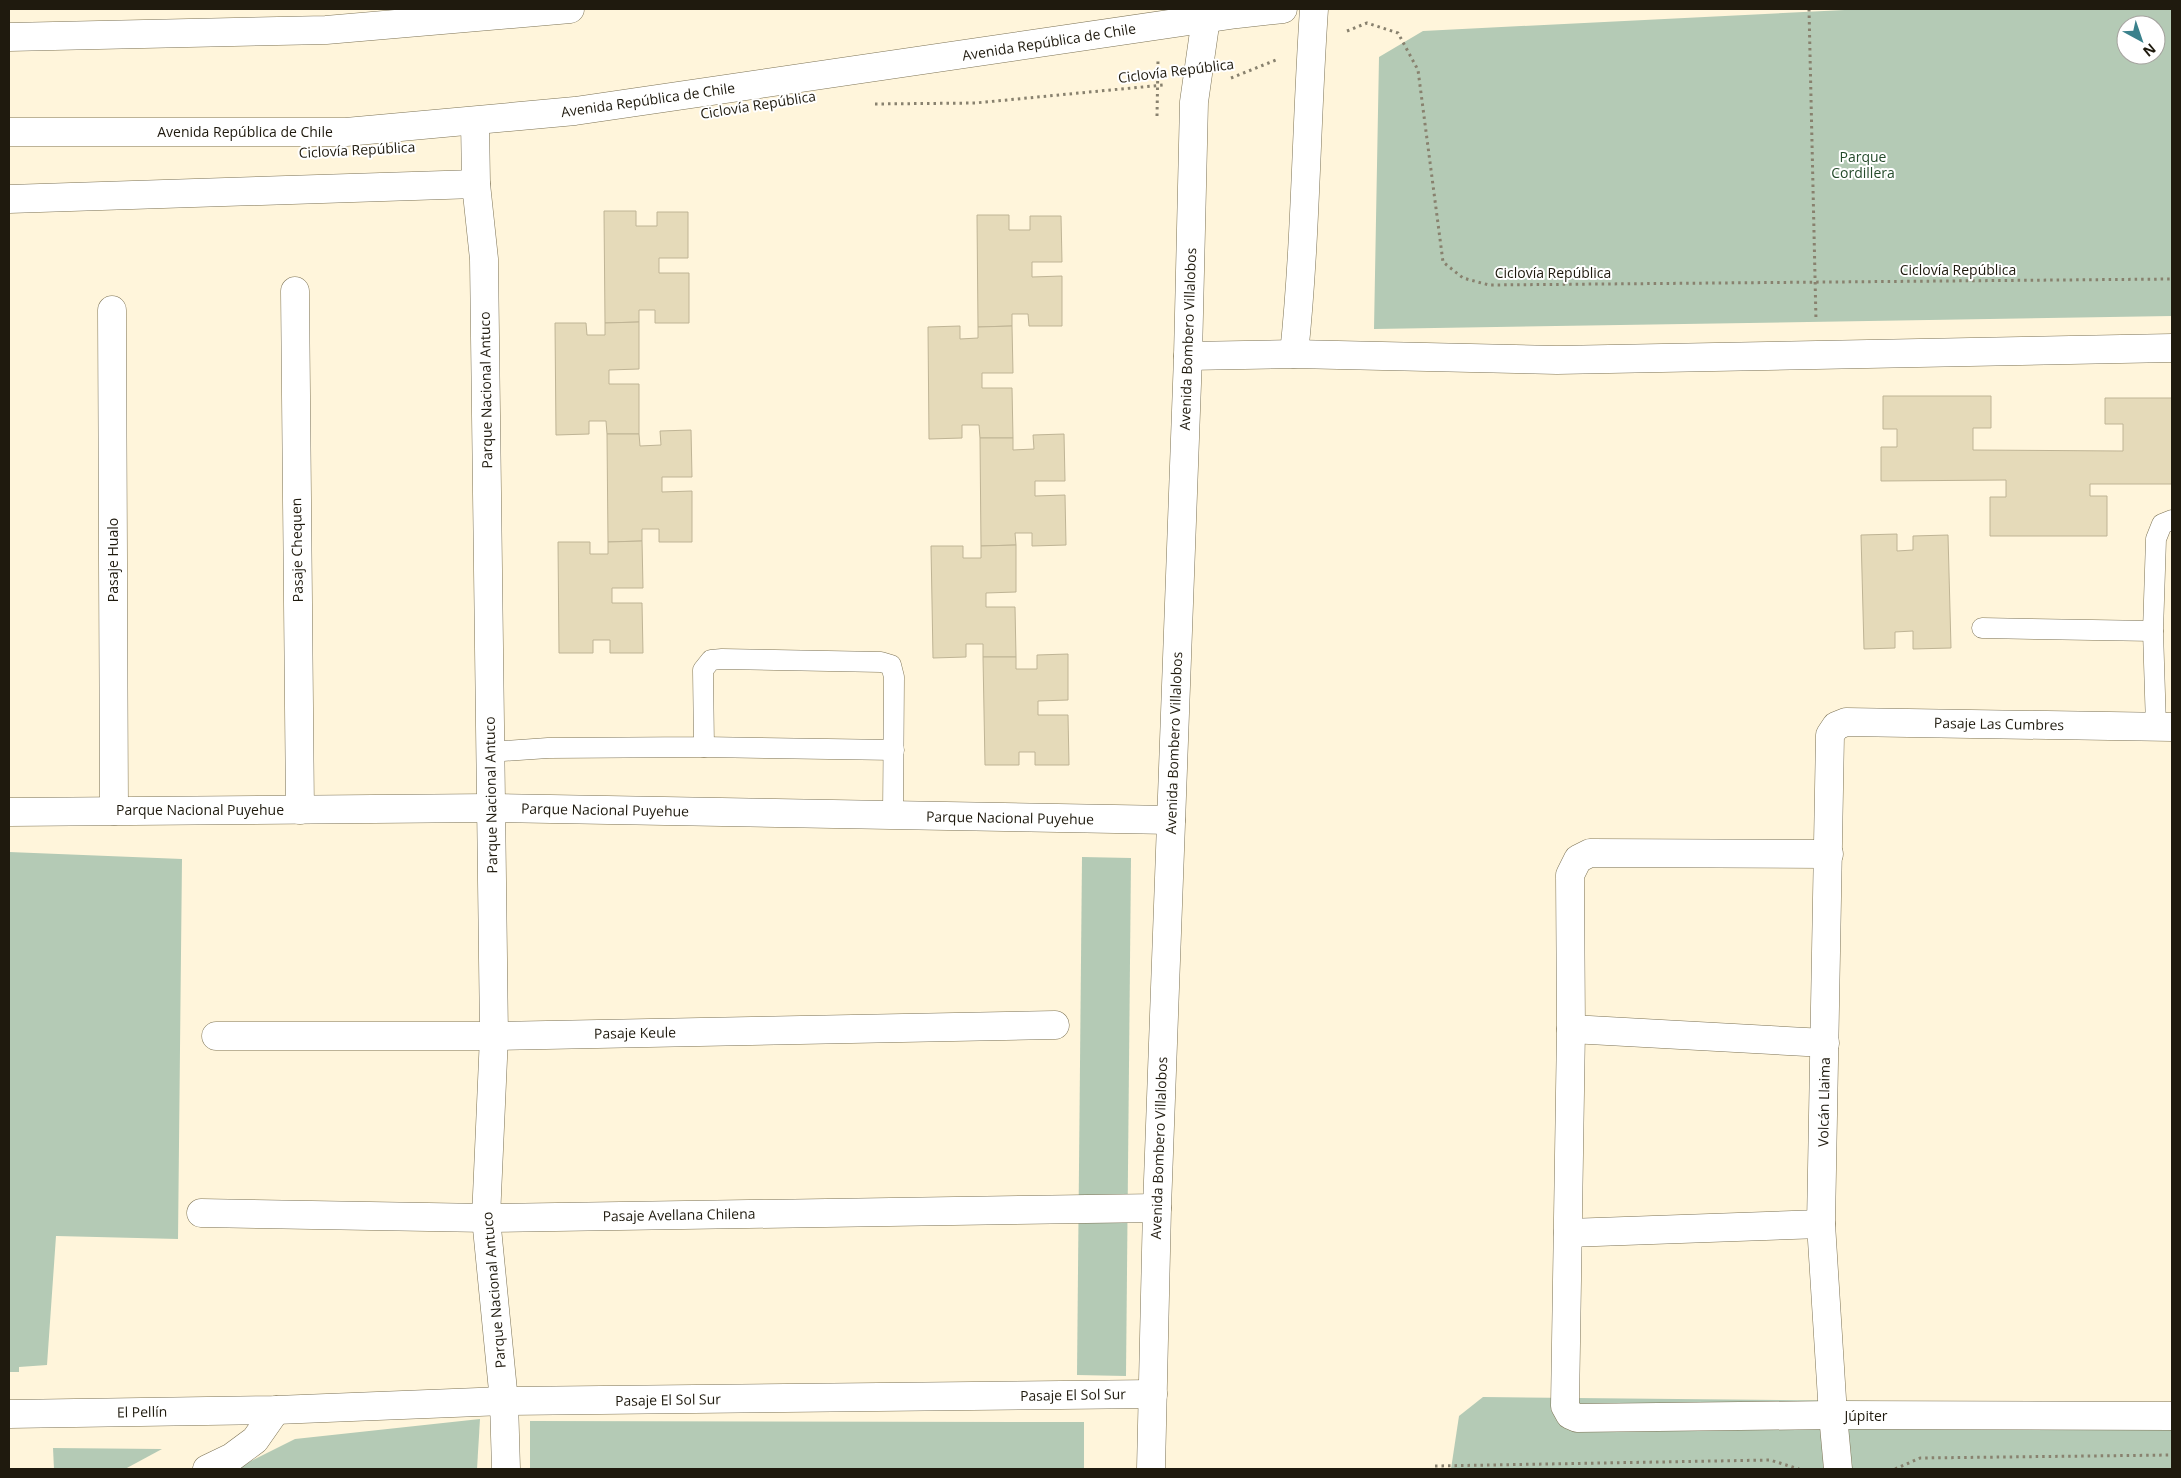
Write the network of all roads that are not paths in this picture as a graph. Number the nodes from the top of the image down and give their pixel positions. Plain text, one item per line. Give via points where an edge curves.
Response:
1 (570, 9) edge
2 (1283, 9) edge
3 (1314, 9) edge
4 (1206, 18) junction
5 (9, 37) edge
6 (475, 120) junction
7 (9, 132) edge
8 (476, 184) junction
9 (9, 199) edge
10 (294, 291) dead end
11 (112, 310) dead end
12 (2172, 348) edge
13 (1294, 354) junction
14 (1188, 356) junction
15 (2172, 520) edge
16 (1982, 628) dead end
17 (2153, 631) junction
18 (2164, 727) edge
19 (1830, 735) joint
20 (704, 747) junction
21 (894, 750) junction
22 (490, 752) junction
23 (491, 808) junction
24 (300, 810) junction
25 (114, 811) junction
26 (9, 812) edge
27 (893, 816) junction
28 (1171, 820) junction
29 (1829, 854) junction
30 (1054, 1025) dead end
31 (1572, 1029) junction
32 (216, 1036) dead end
33 (494, 1036) junction
34 (1825, 1043) junction
35 (1157, 1208) junction
36 (201, 1213) dead end
37 (486, 1218) junction
38 (1821, 1224) junction
39 (1568, 1233) junction
40 (1153, 1394) junction
41 (504, 1402) junction
42 (276, 1410) junction
43 (9, 1414) edge
44 (1833, 1416) junction
45 (2172, 1416) edge
46 (207, 1469) edge
47 (506, 1469) edge
48 (1150, 1469) edge
49 (1838, 1469) edge

1 - 5 street via 326,30
2 - 4 street, Avenida República de Chile
3 - 13 street via 1300,303
4 - 6 street, Avenida República de Chile via 594,109
4 - 14 street, Avenida Bombero Villalobos via 1194,102
6 - 7 street, Avenida República de Chile via 346,132
6 - 8 street, Parque Nacional Antuco
8 - 9 street
8 - 22 street, Parque Nacional Antuco via 484,259
10 - 24 street, Pasaje Chequen
11 - 25 street, Pasaje Hualo
12 - 13 street via 1557,360
13 - 14 street
14 - 28 street, Avenida Bombero Villalobos
15 - 17 lane via 2162,524 2156,539
16 - 17 lane
17 - 18 lane
18 - 19 street, Pasaje Las Cumbres via 1846,722 1836,726
19 - 29 street, Volcán Llaima
20 - 21 lane
20 - 21 lane via 703,670 710,660 732,659 882,662 891,665 894,677
20 - 22 lane via 548,748
21 - 27 lane
22 - 23 street, Parque Nacional Antuco
23 - 24 street, Parque Nacional Puyehue
23 - 27 street, Parque Nacional Puyehue
23 - 33 street, Parque Nacional Antuco
24 - 25 street, Parque Nacional Puyehue
25 - 26 street, Parque Nacional Puyehue
27 - 28 street, Parque Nacional Puyehue
28 - 35 street, Avenida Bombero Villalobos
29 - 31 street via 1590,853 1578,859 1570,875
29 - 34 street, Volcán Llaima
30 - 33 street, Pasaje Keule
31 - 34 street
31 - 39 street
32 - 33 street, Pasaje Keule
33 - 37 street, Parque Nacional Antuco
34 - 38 street, Volcán Llaima
35 - 37 street, Pasaje Avellana Chilena
35 - 40 street, Avenida Bombero Villalobos
36 - 37 street, Pasaje Avellana Chilena
37 - 41 street, Parque Nacional Antuco
38 - 39 street
38 - 44 street, Volcán Llaima
39 - 44 street, Júpiter via 1565,1406 1570,1415 1576,1418
40 - 41 street, Pasaje El Sol Sur
40 - 48 street, Avenida Bombero Villalobos
41 - 42 street, Pasaje El Sol Sur
41 - 47 street, Parque Nacional Antuco
42 - 43 street, El Pellín
42 - 46 street via 255,1440 232,1457
44 - 45 street, Júpiter
44 - 49 street, Volcán Llaima

